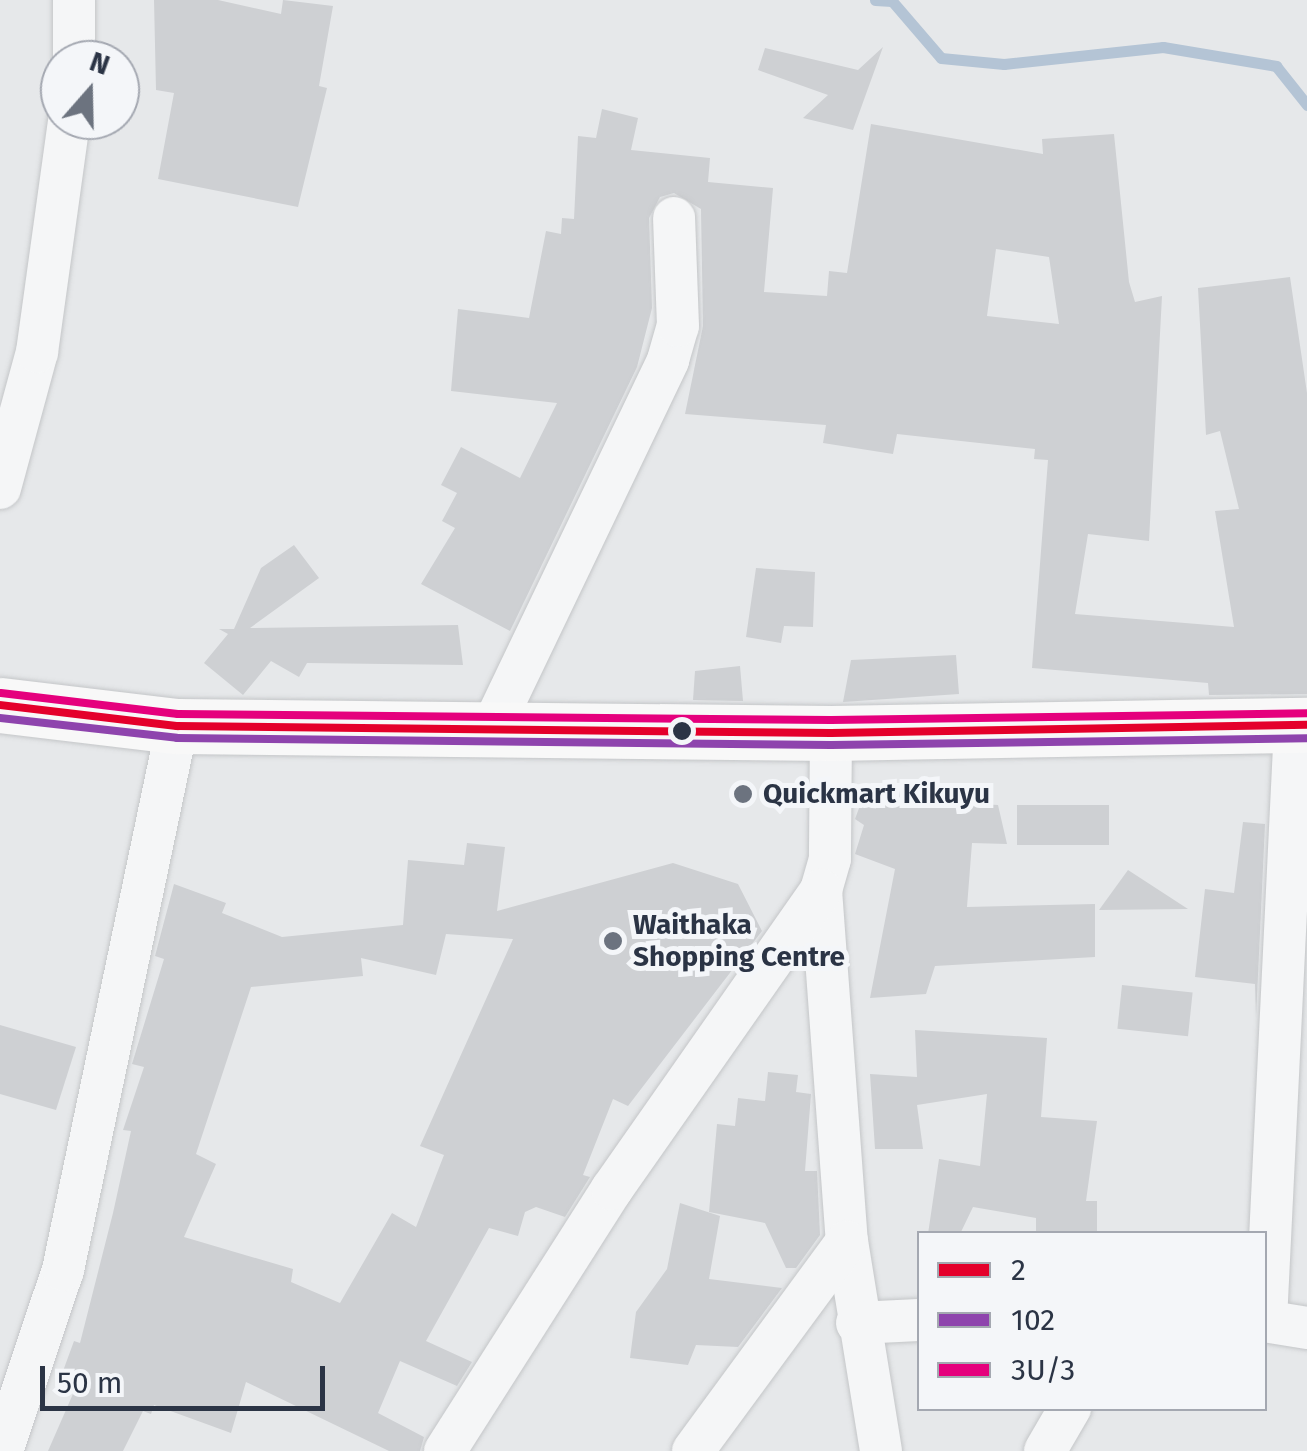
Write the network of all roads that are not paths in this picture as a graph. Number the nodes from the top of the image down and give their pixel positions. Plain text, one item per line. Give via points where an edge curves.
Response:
1 (74, 0) edge
2 (74, 40) edge
3 (65, 140) edge
4 (674, 218) dead end
5 (0, 488) edge
6 (0, 705) edge
7 (1301, 725) edge
8 (178, 726) junction
9 (492, 728) junction
10 (831, 733) junction
11 (821, 890) junction
12 (847, 1242) junction
13 (917, 1320) edge
14 (857, 1322) junction
15 (1279, 1324) edge
16 (1068, 1411) edge
17 (2, 1451) edge
18 (445, 1451) edge
19 (694, 1451) edge
20 (881, 1451) edge
21 (1045, 1451) edge

1 - 2 street
3 - 5 street via 37,352
4 - 9 street via 678,326 668,360
6 - 8 main road
7 - 10 main road
7 - 15 street
8 - 9 main road
8 - 17 street via 64,1270
9 - 10 main road
10 - 11 street via 830,858
11 - 12 street
11 - 18 street via 612,1189
12 - 14 street
12 - 19 street
13 - 14 street
14 - 20 street
16 - 21 street

